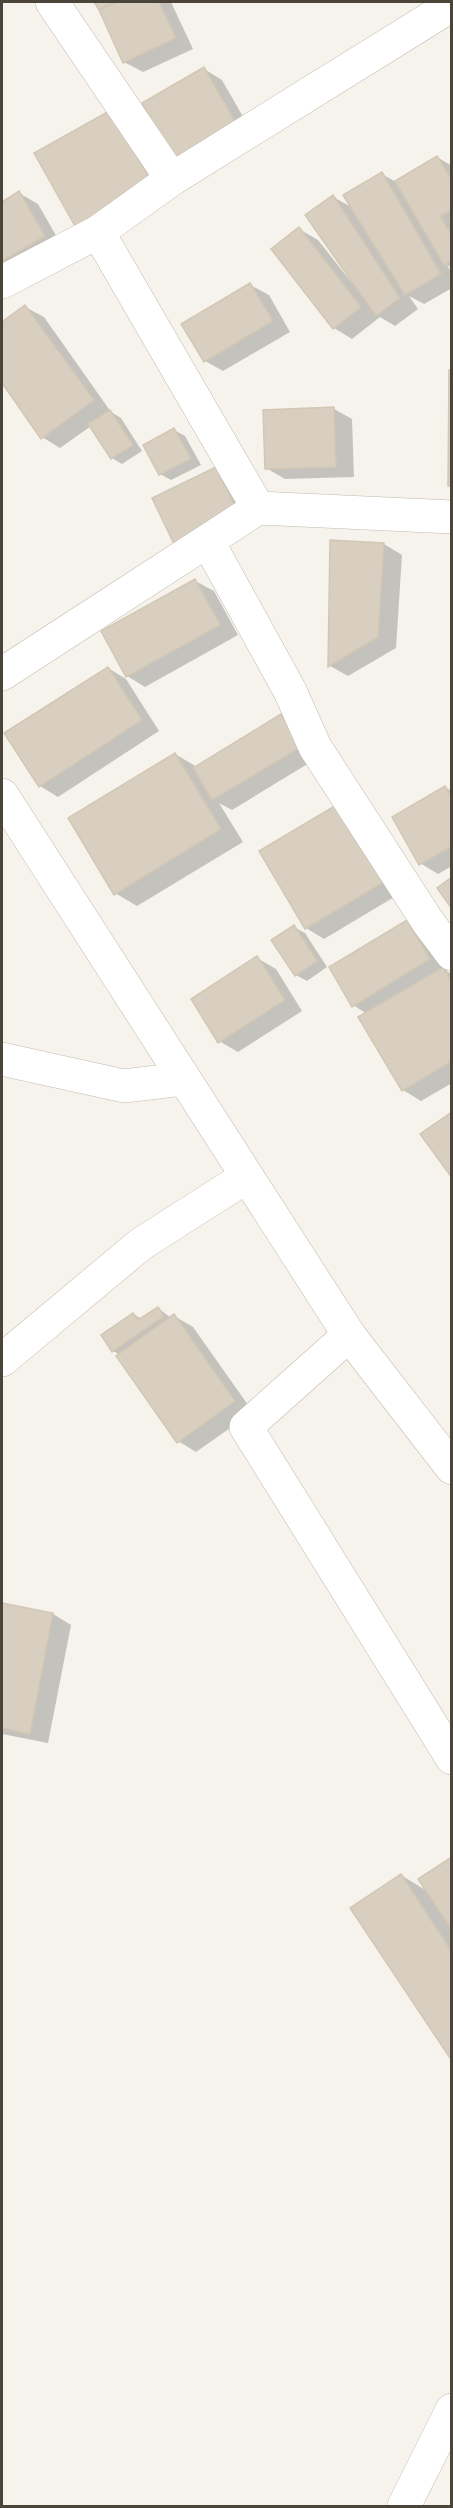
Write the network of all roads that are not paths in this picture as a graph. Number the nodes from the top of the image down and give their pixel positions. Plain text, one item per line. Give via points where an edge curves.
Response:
1 (52, 2) edge
2 (452, 4) edge
3 (172, 179) junction
4 (98, 232) junction
5 (2, 282) edge
6 (258, 508) junction
7 (452, 517) edge
8 (208, 542) junction
9 (2, 674) edge
10 (2, 795) edge
11 (452, 954) edge
12 (2, 1059) edge
13 (183, 1079) junction
14 (246, 1177) junction
15 (349, 1335) junction
16 (2, 1360) edge
17 (452, 1468) edge
18 (452, 1758) edge
19 (452, 2410) edge
20 (404, 2506) edge

1 - 3 street
2 - 3 street
3 - 4 street
4 - 5 street
4 - 6 street
6 - 7 street
6 - 8 street
8 - 9 street
8 - 11 street via 290,691 315,747
10 - 13 street
12 - 13 street via 124,1086
13 - 14 street
14 - 15 street
14 - 16 street via 141,1244
15 - 17 street
15 - 18 street via 246,1427
19 - 20 street

